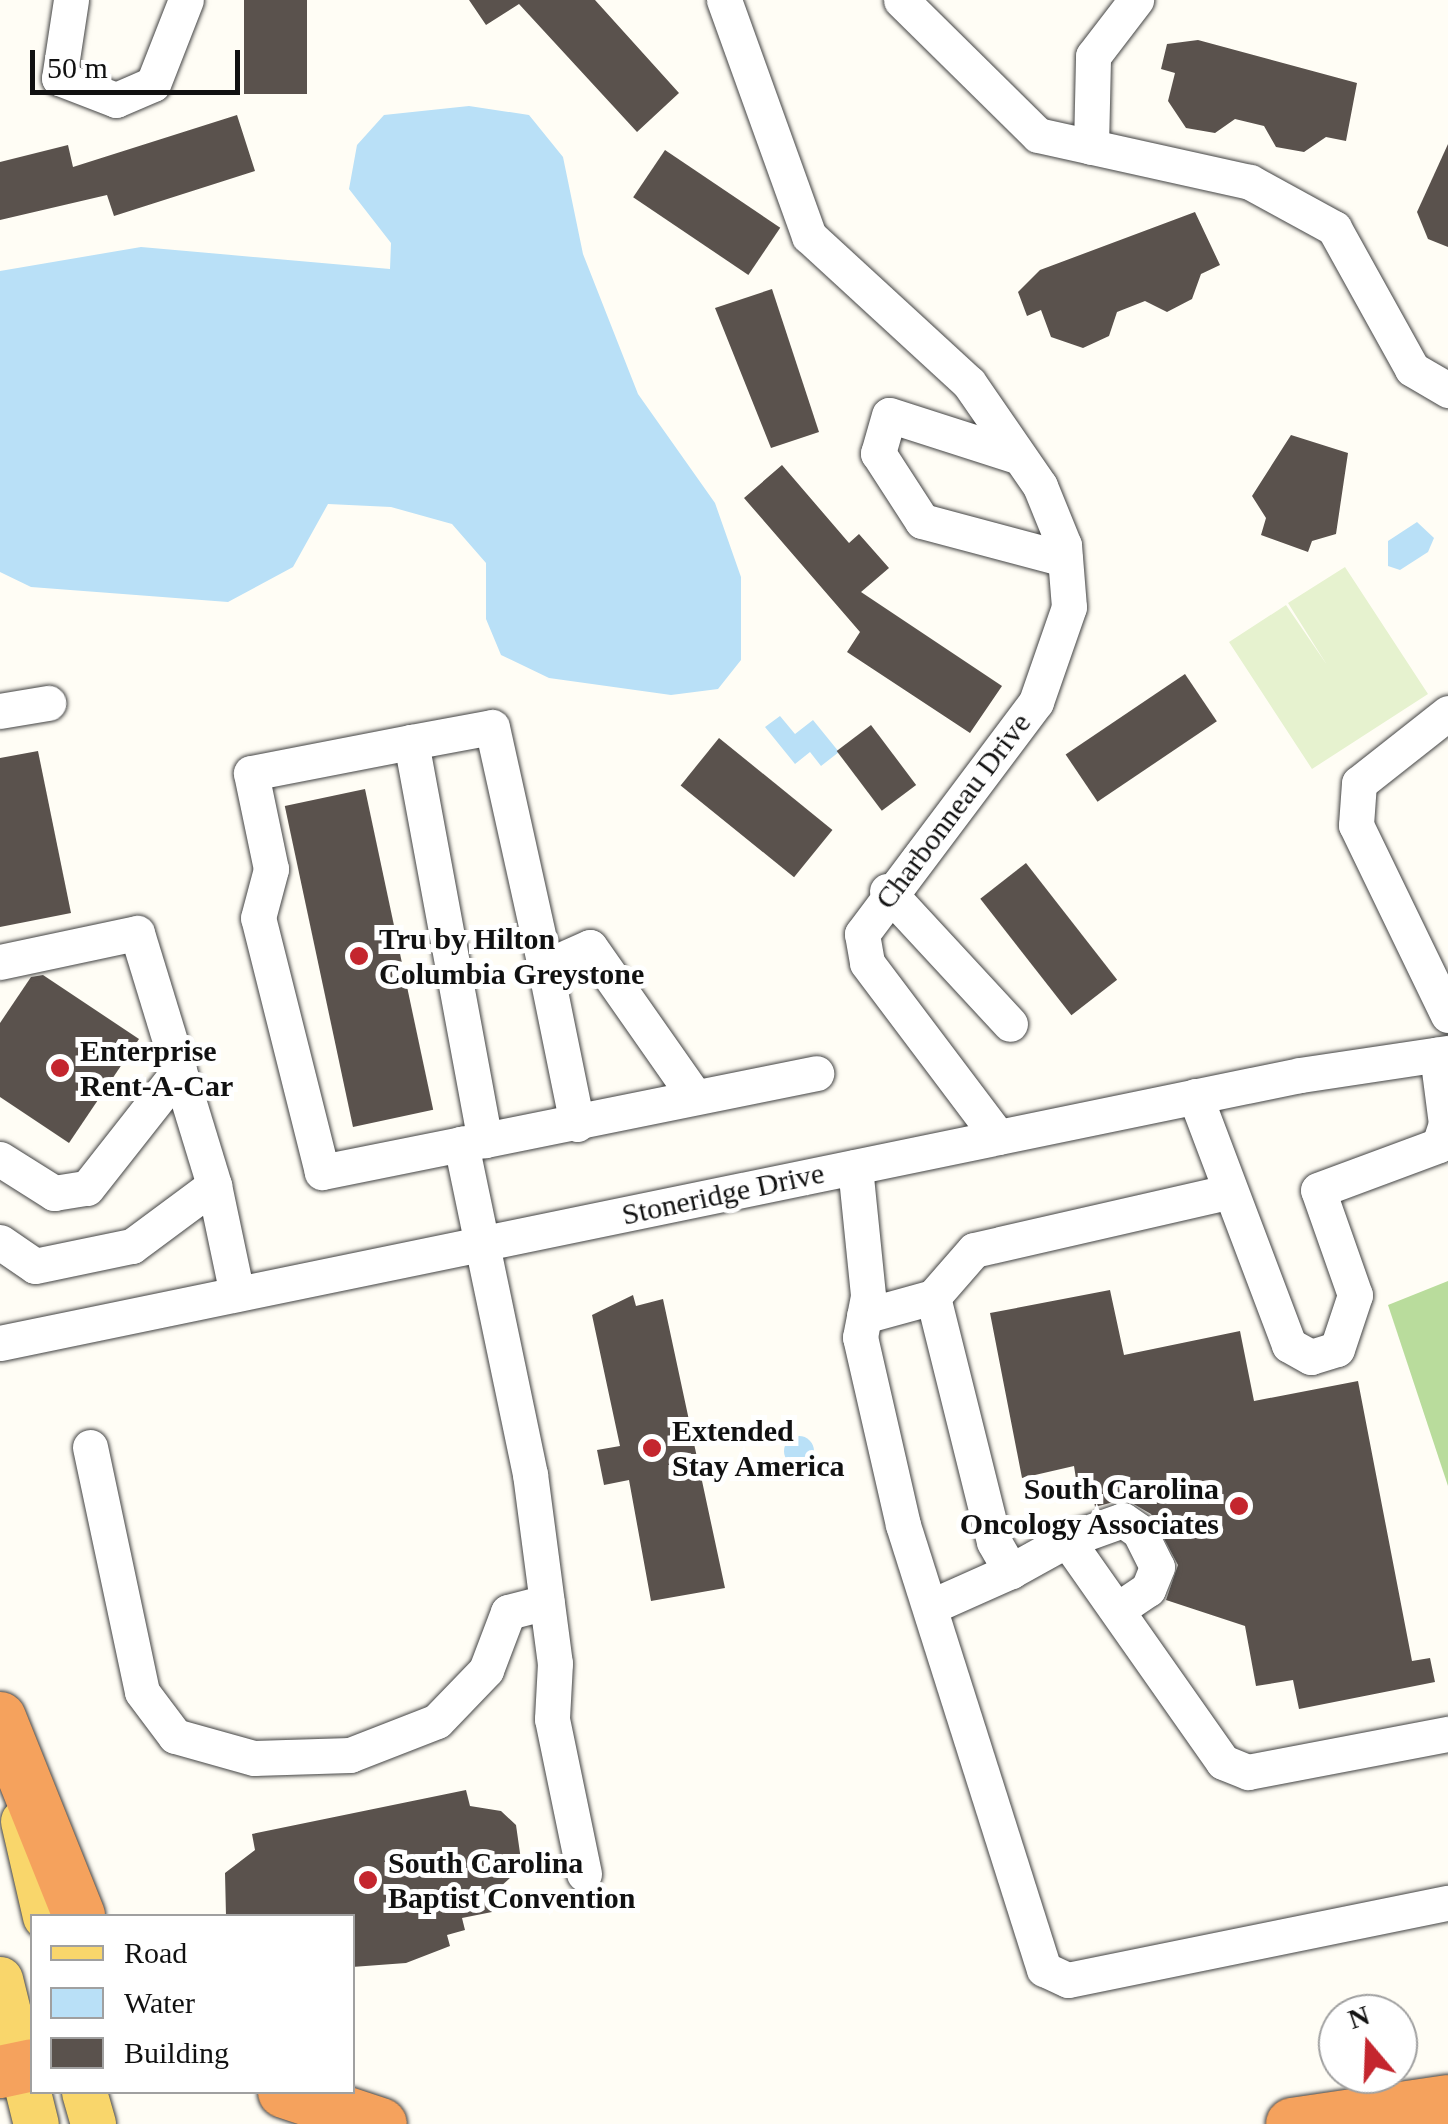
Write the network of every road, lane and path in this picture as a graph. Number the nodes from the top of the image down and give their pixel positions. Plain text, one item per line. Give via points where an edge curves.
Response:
1 (71, 0) edge
2 (186, 0) edge
3 (724, 0) edge
4 (902, 0) edge
5 (1136, 0) edge
6 (1092, 147) junction
7 (1448, 390) edge
8 (1017, 456) junction
9 (1065, 560) junction
10 (48, 702) dead end
11 (0, 711) edge
12 (1448, 713) edge
13 (411, 742) junction
14 (887, 891) junction
15 (0, 962) edge
16 (545, 967) junction
17 (1448, 1015) edge
18 (1010, 1024) dead end
19 (1442, 1054) edge
20 (179, 1072) junction
21 (816, 1073) dead end
22 (1195, 1096) junction
23 (695, 1097) junction
24 (578, 1124) junction
25 (998, 1137) junction
26 (473, 1142) junction
27 (0, 1159) edge
28 (855, 1167) junction
29 (214, 1186) junction
30 (1228, 1192) junction
31 (0, 1242) edge
32 (478, 1244) junction
33 (238, 1294) junction
34 (933, 1298) junction
35 (864, 1316) junction
36 (0, 1343) edge
37 (90, 1448) dead end
38 (1067, 1540) junction
39 (1011, 1570) junction
40 (547, 1602) junction
41 (930, 1607) junction
42 (1117, 1610) junction
43 (0, 1718) edge
44 (1448, 1734) edge
45 (584, 1874) dead end
46 (1448, 1903) edge
47 (45, 1914) edge
48 (78, 1914) edge
49 (0, 1979) edge
50 (18, 2068) edge
51 (85, 2094) edge
52 (290, 2094) edge
53 (1448, 2101) edge
54 (1448, 2122) edge
55 (36, 2124) edge
56 (93, 2124) edge
57 (381, 2124) edge
58 (1292, 2124) edge
59 (1439, 2124) edge

1 - 2 street via 59,78 116,100 153,84
3 - 8 street, Charbonneau Drive via 809,236 926,335
4 - 6 street via 1038,135
5 - 6 street via 1093,56
6 - 7 street via 1250,182 1334,228 1412,369
8 - 9 street, Charbonneau Drive via 1040,486
8 - 9 street via 888,415 878,453 922,521
9 - 14 street, Charbonneau Drive via 1068,607 1036,702
10 - 11 street
12 - 17 street via 1359,784 1356,825
13 - 16 street via 492,727
13 - 26 street
13 - 26 street via 252,772 272,869 258,918 322,1172
14 - 18 street
14 - 25 street, Charbonneau Drive via 862,934 867,962
15 - 20 street via 137,933
16 - 23 street via 590,947
16 - 24 street
19 - 22 street, Stoneridge Drive
19 - 30 street via 1446,1124 1439,1146 1318,1190 1355,1296 1337,1349 1311,1356 1289,1345
20 - 27 street via 87,1188 54,1193
20 - 29 street
21 - 23 street
22 - 25 street, Stoneridge Drive
22 - 30 street
23 - 24 street
24 - 26 street
25 - 28 street, Stoneridge Drive
26 - 32 street
28 - 32 street, Stoneridge Drive
28 - 35 street
29 - 31 street via 132,1246 35,1266
29 - 33 street
30 - 34 street via 974,1250
32 - 33 street, Stoneridge Drive
32 - 40 street via 530,1474
33 - 36 street, Stoneridge Drive
34 - 35 street
34 - 39 street via 994,1542
35 - 41 street via 860,1337
37 - 40 street via 142,1692 176,1736 254,1758 350,1755 437,1722 486,1670 508,1612
38 - 39 street
38 - 42 street
38 - 42 street via 1123,1520 1139,1531 1157,1567 1148,1589
39 - 41 street
40 - 45 street via 552,1719
41 - 46 street via 1044,1970 1068,1980
42 - 44 street via 1223,1762 1248,1772
43 - 47 main road
43 - 48 highway
49 - 50 main road
50 - 55 main road
51 - 56 main road
52 - 57 highway
53 - 58 highway
54 - 59 highway

